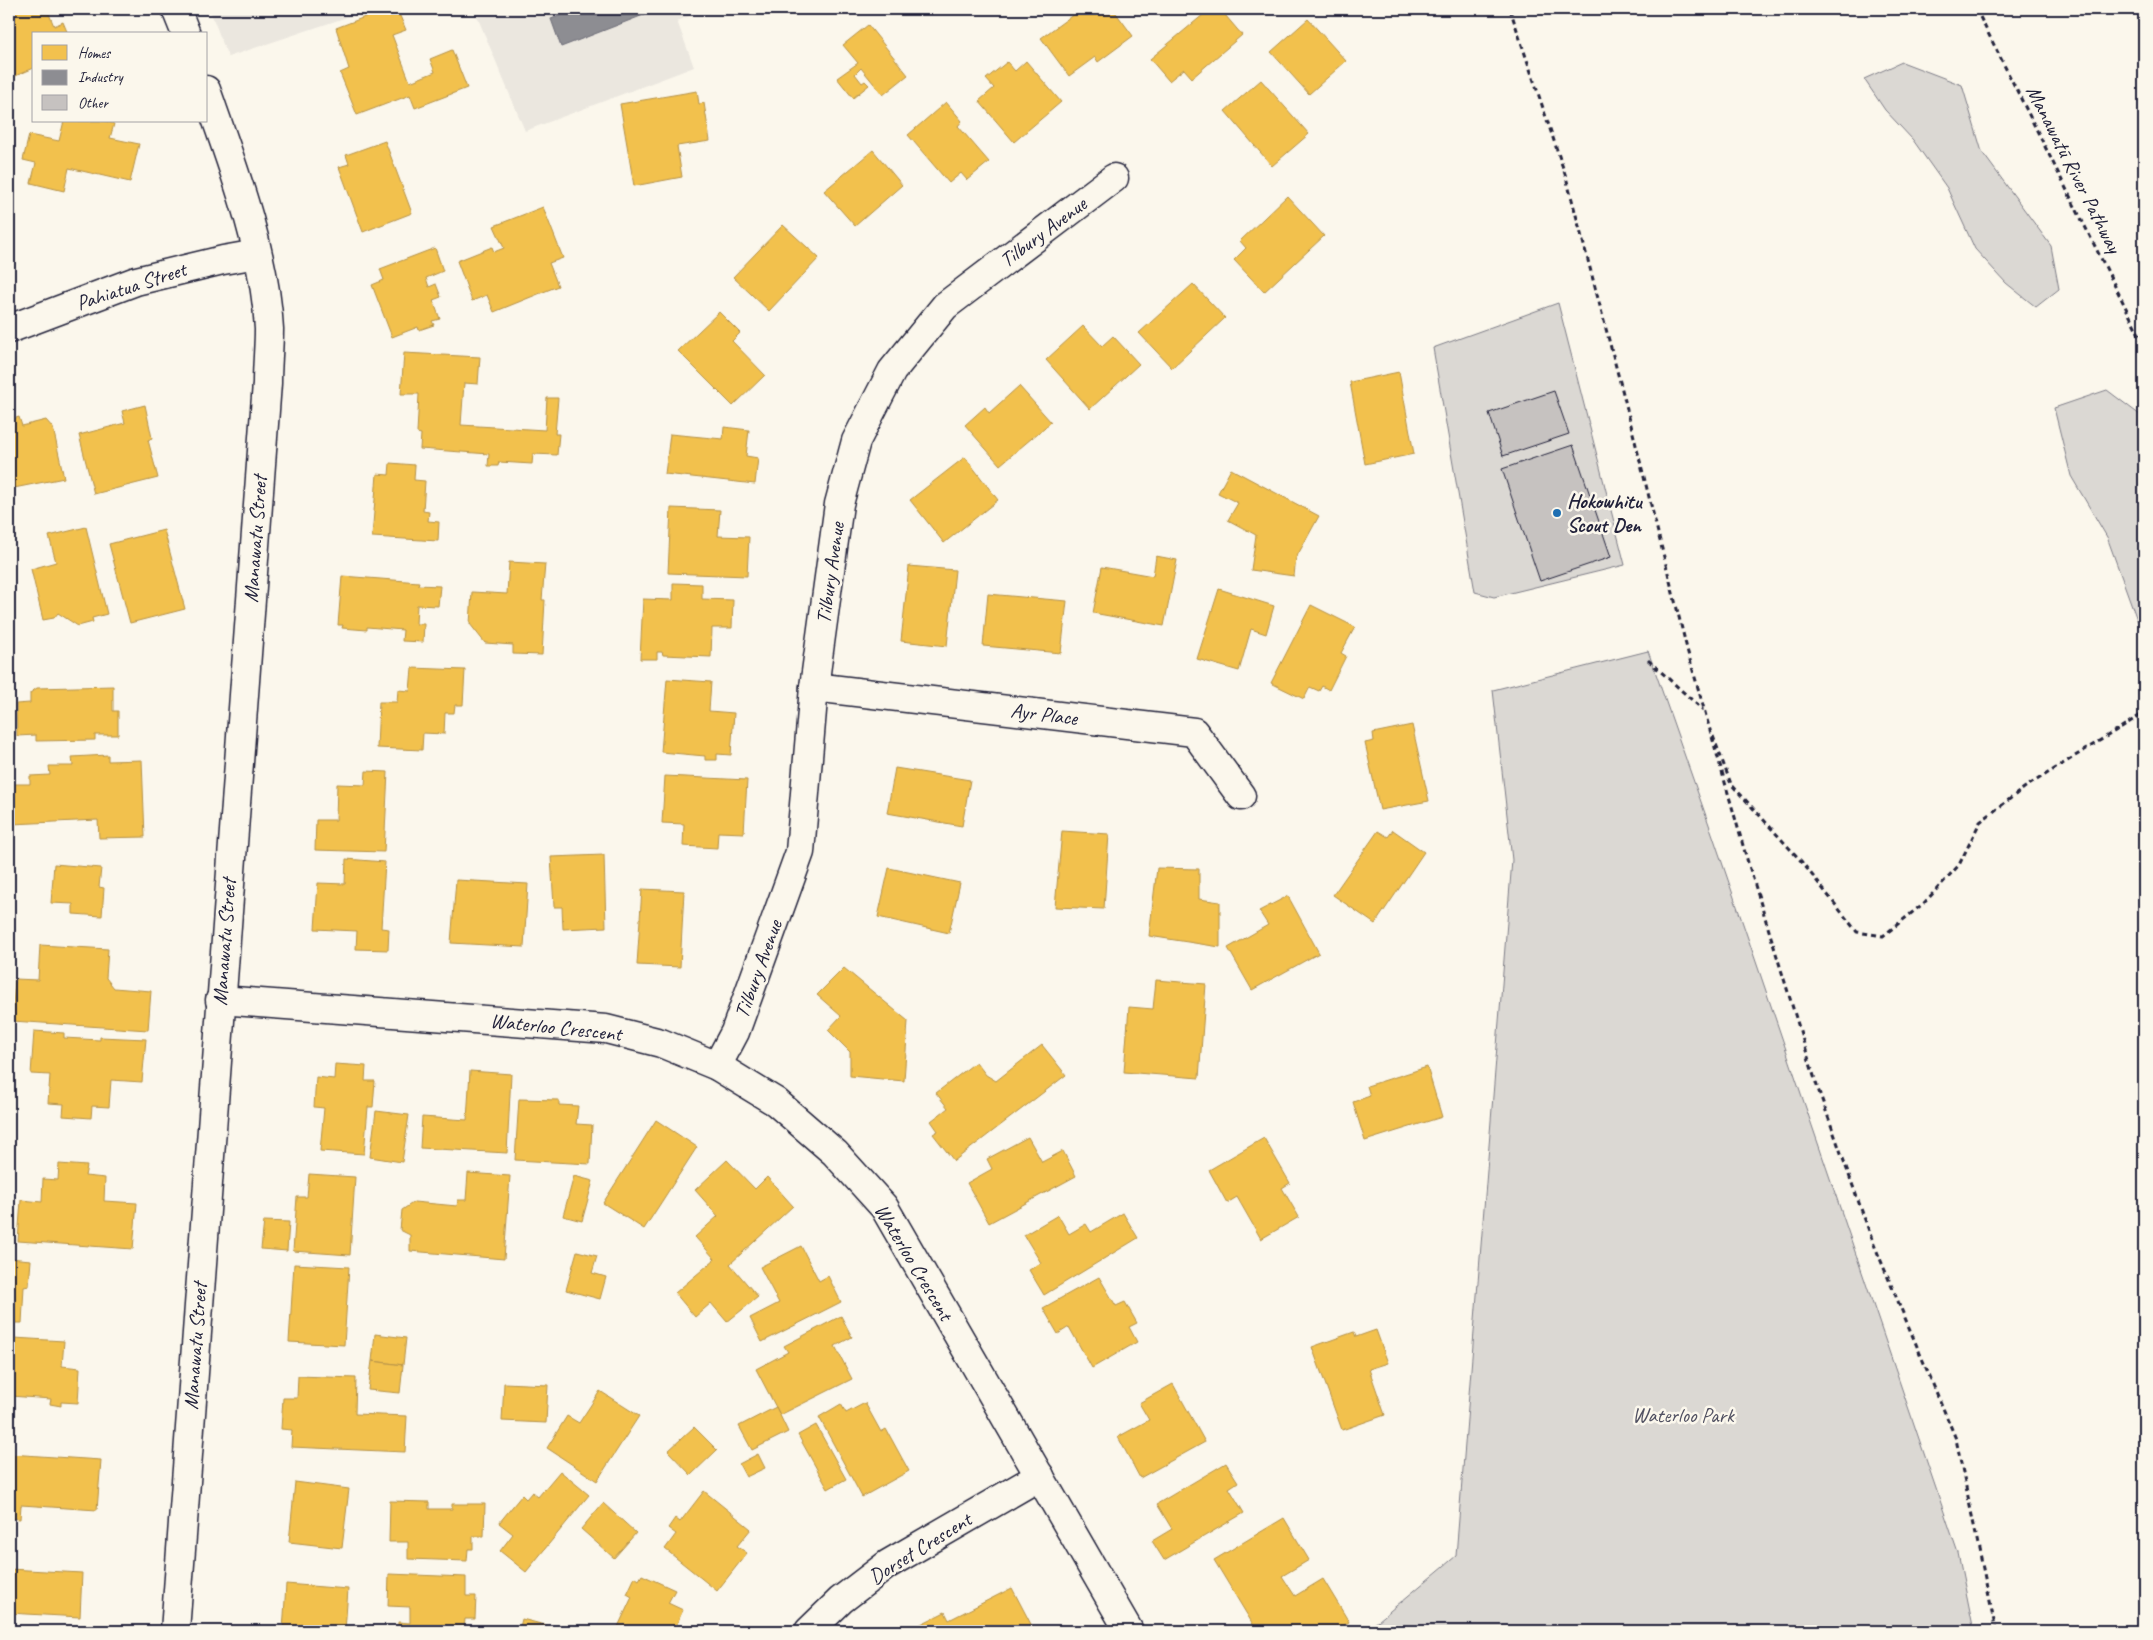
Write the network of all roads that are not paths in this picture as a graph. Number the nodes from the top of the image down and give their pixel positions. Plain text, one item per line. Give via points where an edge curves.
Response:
1 (176, 9) edge
2 (185, 32) edge
3 (208, 96) edge
4 (1114, 178) dead end
5 (257, 254) junction
6 (9, 329) edge
7 (814, 687) junction
8 (1241, 796) dead end
9 (220, 1000) junction
10 (717, 1066) junction
11 (1040, 1476) junction
12 (175, 1631) edge
13 (809, 1631) edge
14 (1129, 1631) edge

1 - 2 street
3 - 5 street, Manawatu Street via 245,204
4 - 7 street, Tilbury Avenue via 945,306 892,371 856,441 839,504
5 - 6 street, Pahiatua Street via 136,281
5 - 9 street, Manawatu Street via 268,329 267,383
7 - 8 street, Ayr Place via 1194,732
7 - 10 street, Tilbury Avenue via 800,852 735,1032
9 - 10 street, Waterloo Crescent via 606,1028 661,1043
9 - 12 street, Manawatu Street
10 - 11 street, Waterloo Crescent via 776,1102 835,1153 884,1206
11 - 13 street, Dorset Crescent via 888,1564 841,1600
11 - 14 street, Waterloo Crescent

